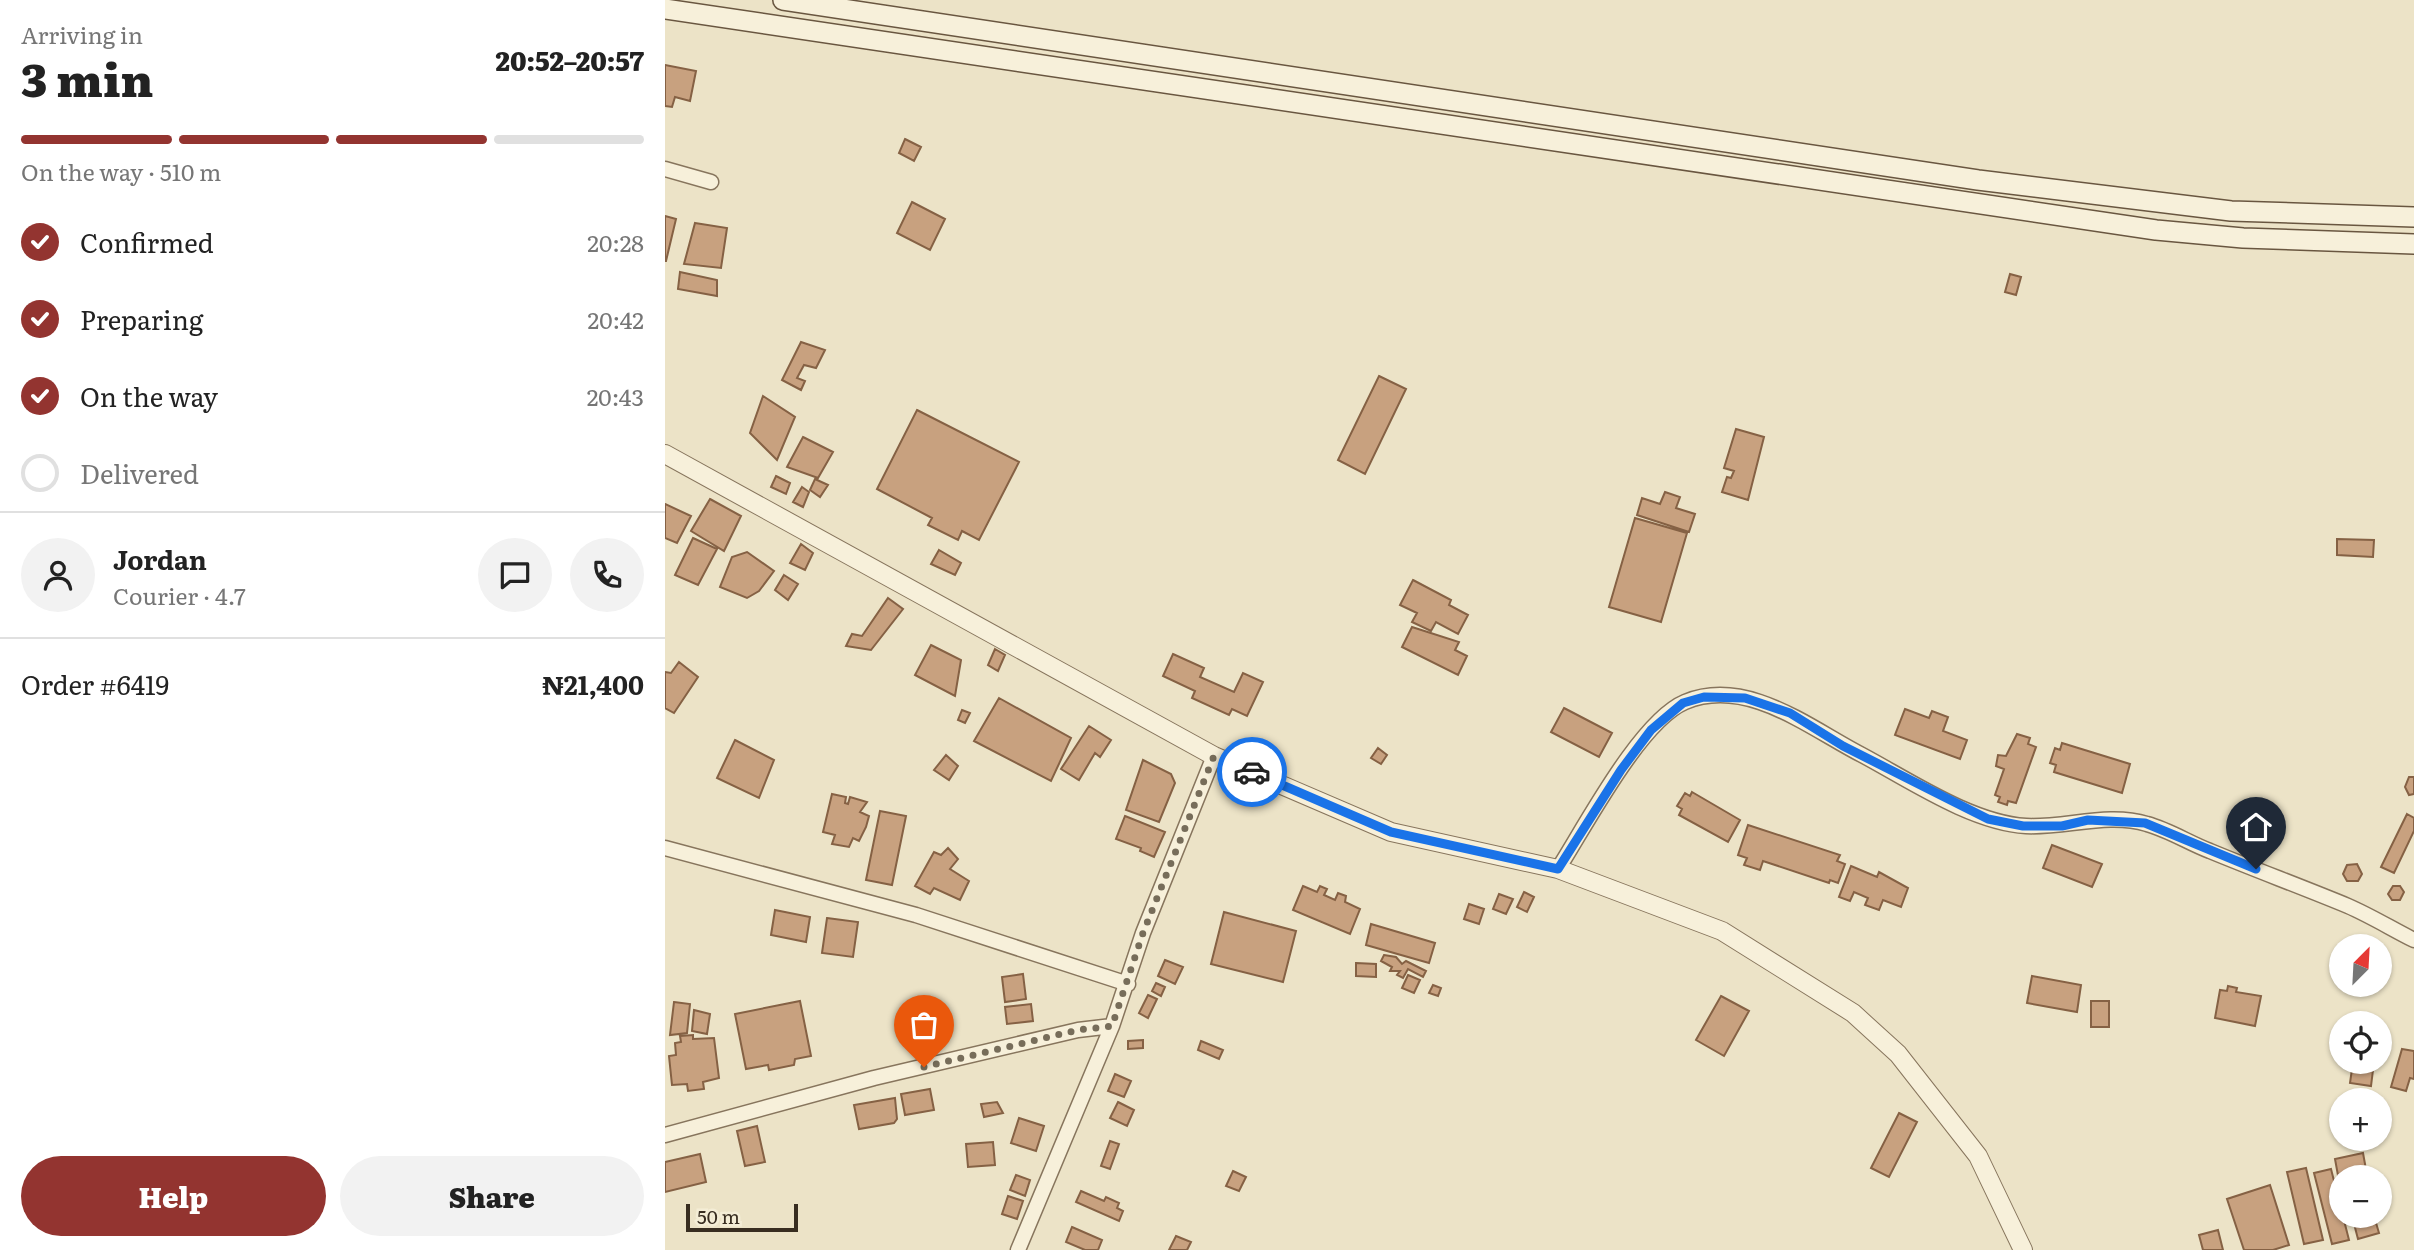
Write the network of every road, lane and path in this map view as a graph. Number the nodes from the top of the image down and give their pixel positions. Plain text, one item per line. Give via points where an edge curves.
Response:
1 (783, 0) edge
2 (695, 7) edge
3 (665, 9) edge
4 (665, 169) edge
5 (712, 182) dead end
6 (2414, 217) edge
7 (2414, 244) edge
8 (665, 454) edge
9 (1214, 756) junction
10 (665, 849) edge
11 (1558, 869) junction
12 (2414, 940) edge
13 (1128, 984) junction
14 (1112, 1026) junction
15 (665, 1135) edge
16 (1018, 1250) edge
17 (2023, 1250) edge

1 - 6 main road via 1978,180 2231,211
2 - 3 main road
2 - 7 main road via 2156,230
4 - 5 street
8 - 9 street
9 - 11 street via 1391,832
9 - 13 street via 1143,933
10 - 13 street via 916,915
11 - 12 street via 1651,730 1683,703 1704,697 1745,698 1790,713 1843,746 1988,819 2023,826 2062,826 2088,820 2145,823 2350,907
11 - 17 street via 1722,931 1853,1013 1898,1054 1978,1156
13 - 14 street
14 - 15 street via 874,1078
14 - 16 street

